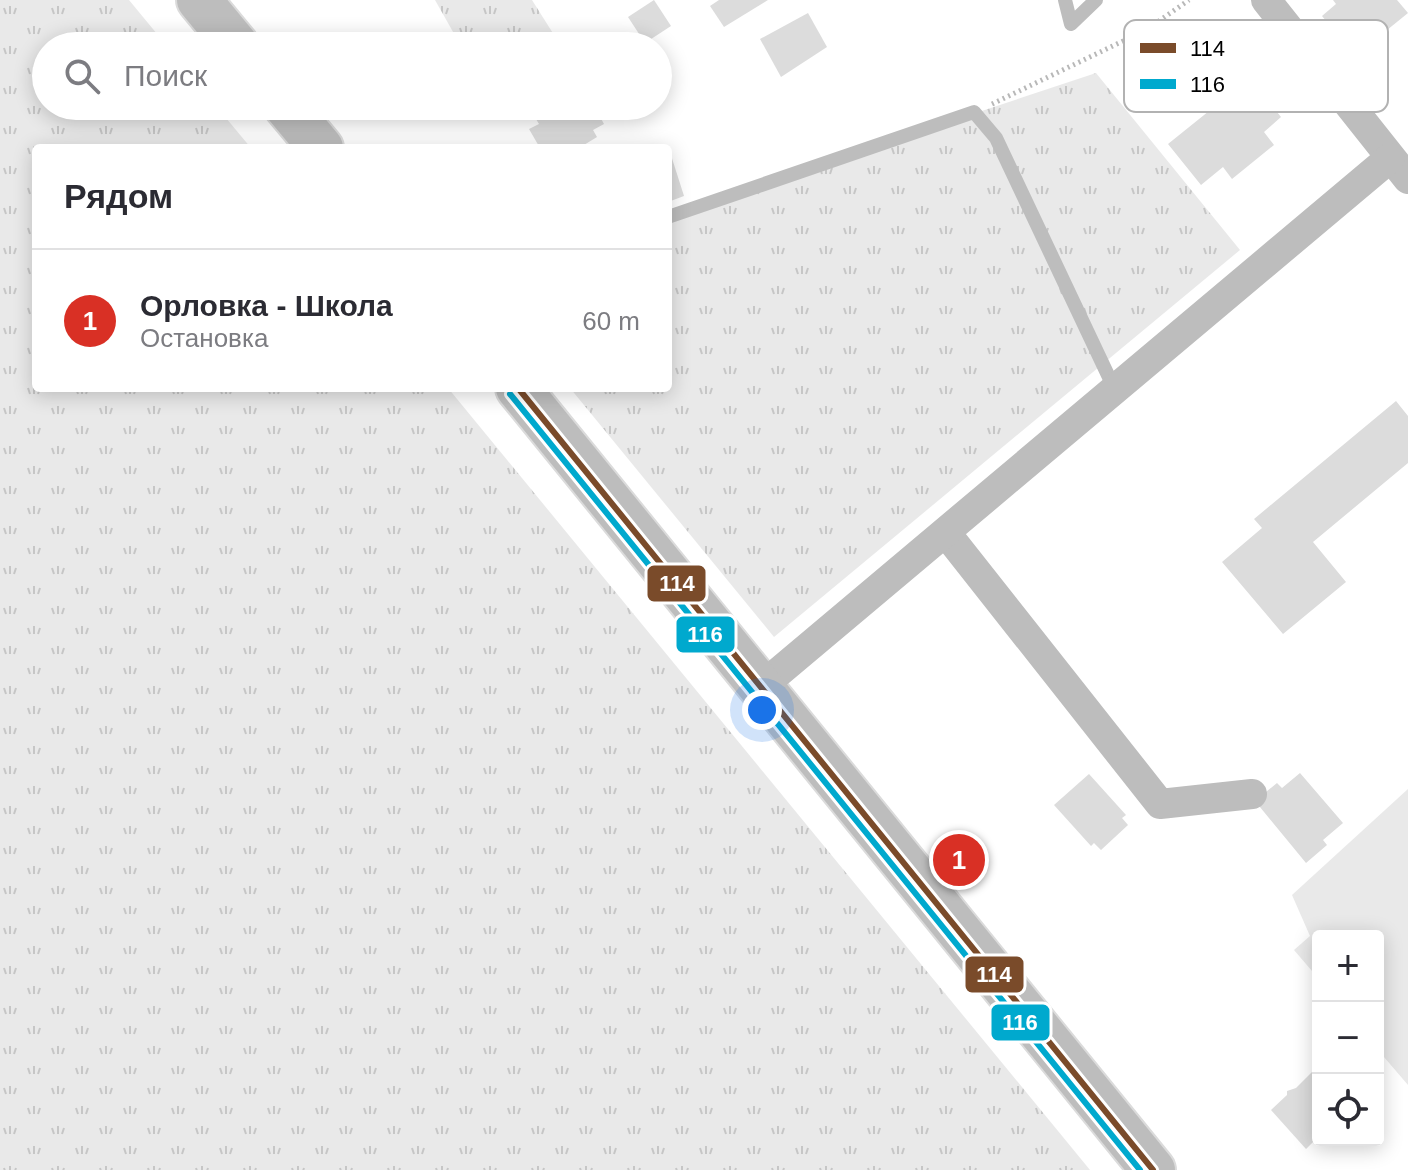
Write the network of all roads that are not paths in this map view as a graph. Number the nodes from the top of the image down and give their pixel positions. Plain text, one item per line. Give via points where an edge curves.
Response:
1 (1065, 0) edge
2 (1096, 0) edge
3 (205, 2) edge
4 (227, 32) edge
5 (1357, 112) edge
6 (298, 120) edge
7 (318, 144) edge
8 (1399, 168) edge
9 (672, 216) edge
10 (1115, 390) junction
11 (521, 392) edge
12 (946, 533) junction
13 (762, 686) junction
14 (1252, 794) dead end
15 (1153, 1170) edge

1 - 2 lane via 1071,24
3 - 4 main road
5 - 8 street
6 - 7 main road
8 - 10 street
9 - 10 lane via 974,112 996,138
10 - 12 street
11 - 13 main road
12 - 13 street
12 - 14 street via 1160,804
13 - 15 main road

